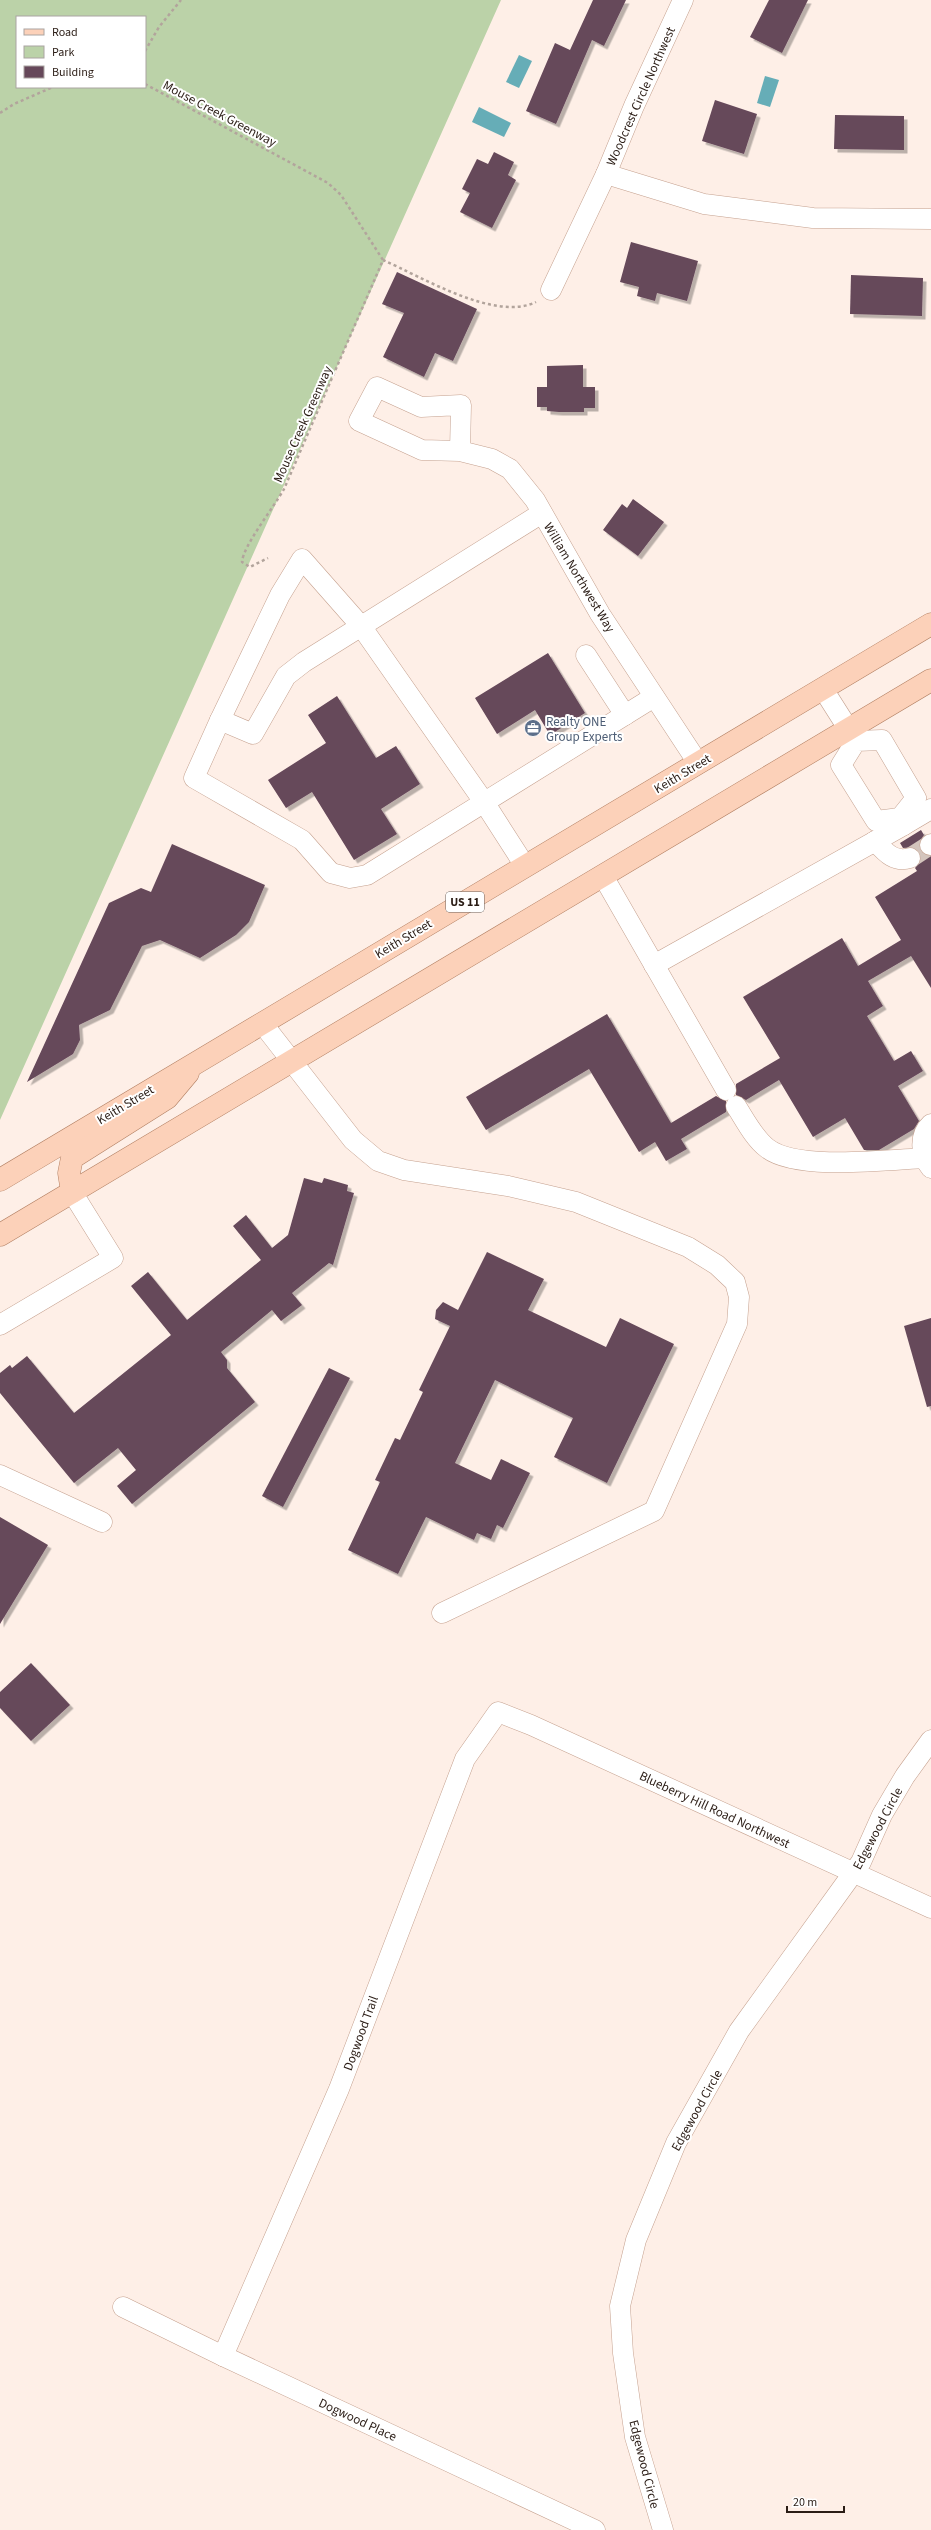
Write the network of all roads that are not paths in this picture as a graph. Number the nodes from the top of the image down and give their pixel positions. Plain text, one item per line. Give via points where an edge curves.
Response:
1 (683, 0) edge
2 (606, 174) junction
3 (931, 220) edge
4 (551, 290) road end
5 (460, 450) junction
6 (542, 513) junction
7 (931, 624) edge
8 (361, 626) junction
9 (586, 655) dead end
10 (931, 680) edge
11 (823, 689) junction
12 (654, 697) junction
13 (625, 715) junction
14 (220, 720) junction
15 (852, 735) junction
16 (698, 763) junction
17 (484, 802) junction
18 (931, 808) edge
19 (902, 822) junction
20 (875, 841) junction
21 (910, 858) tunnel mouth
22 (525, 866) junction
23 (603, 876) junction
24 (654, 965) junction
25 (262, 1023) junction
26 (293, 1060) junction
27 (197, 1061) junction
28 (931, 1124) edge
29 (929, 1166) edge
30 (0, 1180) edge
31 (72, 1192) junction
32 (0, 1236) edge
33 (0, 1325) edge
34 (0, 1475) edge
35 (102, 1522) dead end
36 (442, 1613) dead end
37 (498, 1712) joint
38 (931, 1740) edge
39 (854, 1873) junction
40 (931, 1908) edge
41 (122, 2307) dead end
42 (223, 2356) junction
43 (595, 2530) edge
44 (662, 2530) edge

1 - 2 street, Woodcrest Circle Northwest
2 - 3 street, Woodcrest Circle Northwest via 704,204 813,218
2 - 4 street
5 - 5 street, William Northwest Way via 422,450 359,421 377,387 421,407 462,405
5 - 6 street, William Northwest Way via 492,459 510,469
6 - 8 street
6 - 12 street, William Northwest Way via 600,614
7 - 11 main road, Keith Street / US 11
8 - 14 street via 286,676 253,734
8 - 14 street via 302,559 280,595
8 - 17 street
9 - 13 street
10 - 15 main road
11 - 15 street
11 - 16 main road, Keith Street / US 11
12 - 13 street
12 - 16 street, William Northwest Way
13 - 17 street
14 - 17 street via 194,778 302,840 331,873 350,878 367,875
15 - 19 street via 841,765 876,821
15 - 19 street via 882,740 916,798
15 - 23 main road
16 - 22 main road, Keith Street / US 11
17 - 22 street
18 - 19 street
19 - 20 street
20 - 21 street via 889,856 902,860
20 - 24 street
22 - 25 main road, Keith Street / US 11
23 - 24 street
23 - 26 main road
24 - 29 street via 731,1098 767,1148 813,1163
25 - 26 street
25 - 27 main road, Keith Street / US 11
26 - 31 main road
26 - 36 street via 353,1140 378,1161 404,1170 508,1186 576,1202 688,1247 717,1265 735,1282 739,1297 737,1324 654,1511
27 - 30 main road, Keith Street / US 11
27 - 31 main road via 167,1098 72,1158 69,1173
28 - 29 street via 922,1148
31 - 32 main road
31 - 33 street via 113,1258
34 - 35 street
37 - 39 street, Blueberry Hill Road Northwest
37 - 42 street, Dogwood Trail via 465,1759 339,2089
38 - 39 street, Edgewood Circle via 905,1776 882,1815
39 - 40 street, Blueberry Hill Road Northwest
39 - 44 street, Edgewood Circle via 739,2032 676,2143 636,2240 620,2306 623,2353 635,2437
41 - 42 street, Dogwood Place
42 - 43 street, Dogwood Place

